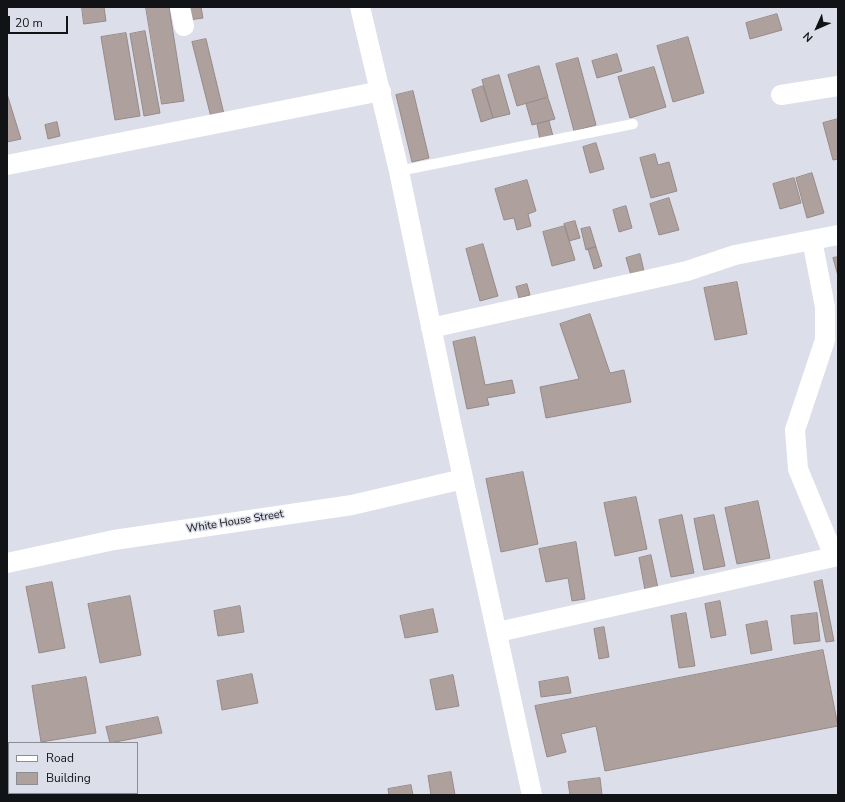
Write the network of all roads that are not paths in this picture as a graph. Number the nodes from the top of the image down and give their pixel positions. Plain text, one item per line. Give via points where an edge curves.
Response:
1 (360, 7) edge
2 (838, 86) edge
3 (381, 91) junction
4 (781, 95) dead end
5 (633, 124) dead end
6 (7, 165) edge
7 (399, 171) junction
8 (838, 235) edge
9 (812, 240) junction
10 (431, 328) junction
11 (463, 479) junction
12 (836, 556) edge
13 (7, 563) edge
14 (498, 632) junction
15 (532, 795) edge

1 - 3 street
2 - 4 street
3 - 6 street
3 - 7 street
5 - 7 lane
7 - 10 street
8 - 9 street
9 - 10 street via 735,255 687,271
9 - 12 street via 825,307 825,340 795,430 798,469
10 - 11 street
11 - 13 street, White House Street via 352,504 114,540
11 - 14 street
12 - 14 street
14 - 15 street

